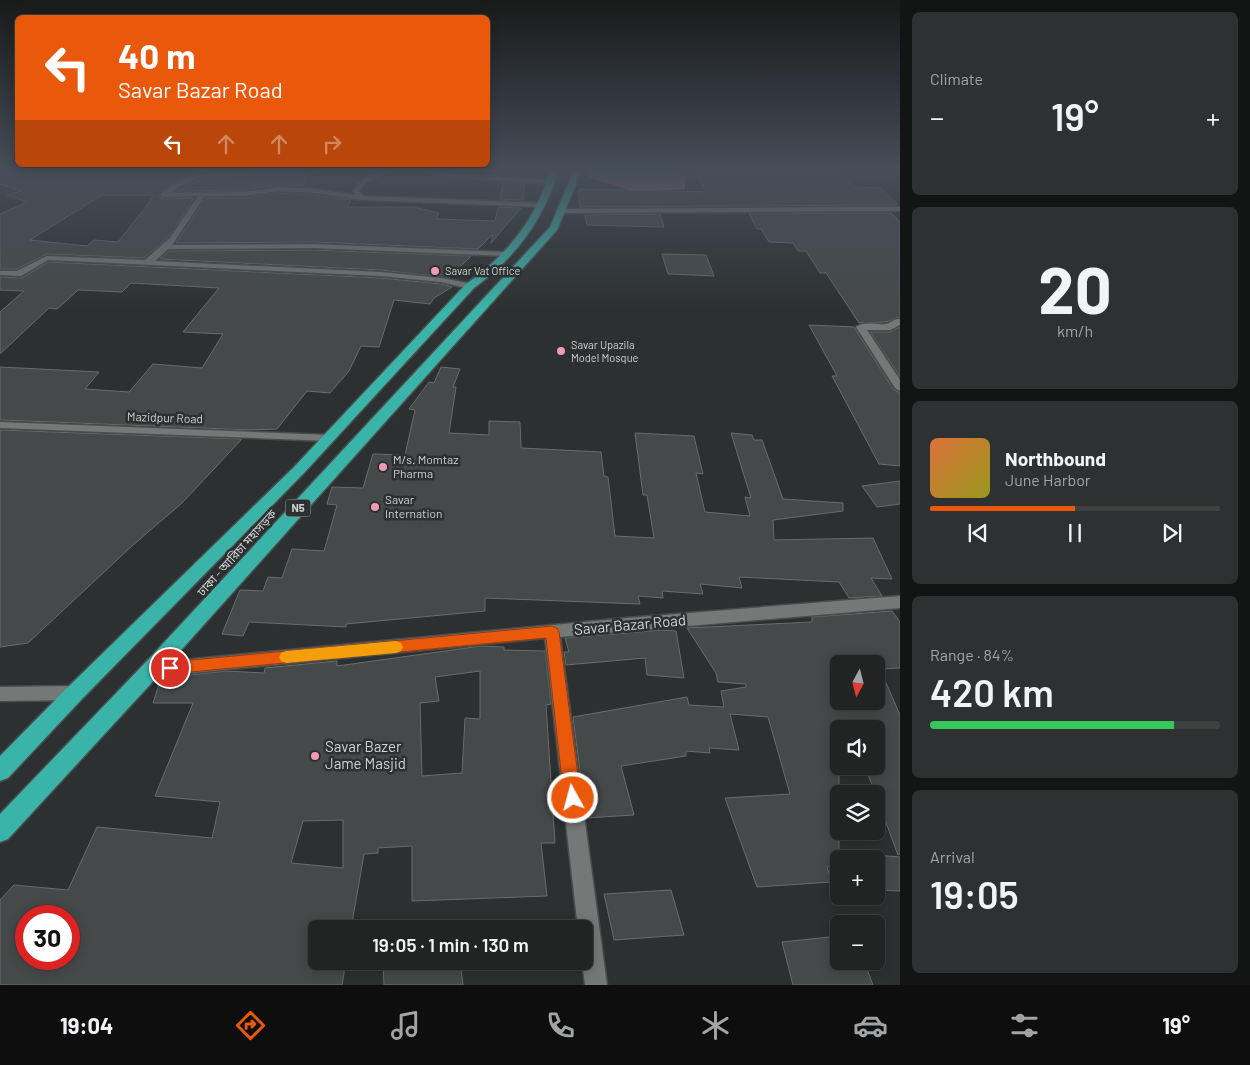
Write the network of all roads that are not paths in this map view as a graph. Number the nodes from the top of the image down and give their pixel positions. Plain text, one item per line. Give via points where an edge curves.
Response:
1 (188, 218) edge
2 (534, 218) edge
3 (559, 218) edge
4 (166, 247) junction
5 (506, 254) junction
6 (148, 262) junction
7 (0, 273) edge
8 (470, 286) junction
9 (900, 322) edge
10 (900, 388) edge
11 (0, 425) edge
12 (329, 438) junction
13 (900, 602) edge
14 (552, 632) junction
15 (151, 670) junction
16 (75, 693) junction
17 (0, 694) edge
18 (0, 771) edge
19 (0, 832) edge
20 (596, 985) edge

1 - 4 street
2 - 5 highway, ঢাকা - আরিচা মহাসড়ক / N5 via 521,239
3 - 15 highway, ঢাকা - আরিচা মহাসড়ক / N5 via 554,228
4 - 5 street via 313,246
4 - 6 street
5 - 8 highway, ঢাকা - আরিচা মহাসড়ক / N5
6 - 7 street via 47,258 18,274
6 - 8 street via 380,274
8 - 12 highway, ঢাকা - আরিচা মহাসড়ক / N5
9 - 10 street via 890,327 861,327
11 - 12 street, Mazidpur Road
12 - 16 highway, ঢাকা - আরিচা মহাসড়ক / N5
13 - 14 street, Savar Bazar Road
14 - 15 street, Savar Bazar Road
14 - 20 street
15 - 19 highway, ঢাকা - আরিচা মহাসড়ক / N5
16 - 17 street
16 - 18 highway, ঢাকা - আরিচা মহাসড়ক / N5

